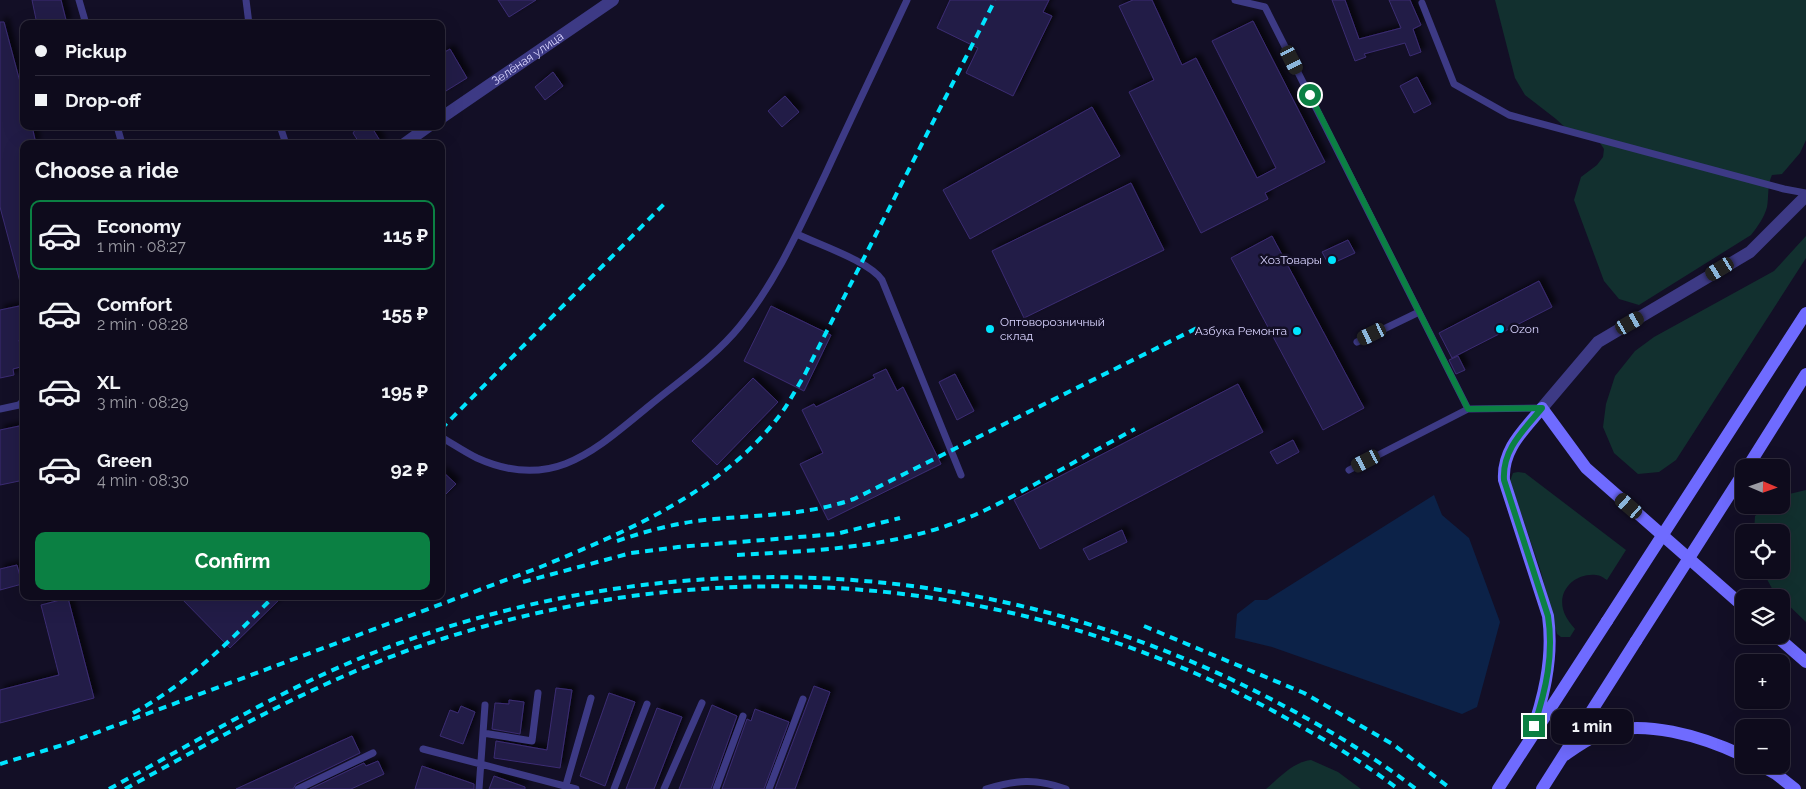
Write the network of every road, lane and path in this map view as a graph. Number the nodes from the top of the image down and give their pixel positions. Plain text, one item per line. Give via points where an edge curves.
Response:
1 (79, 0) edge
2 (246, 0) edge
3 (614, 0) edge
4 (907, 0) edge
5 (1235, 0) edge
6 (1422, 3) dead end
7 (85, 20) edge
8 (248, 20) edge
9 (445, 115) edge
10 (423, 130) edge
11 (410, 140) edge
12 (1806, 195) edge
13 (797, 234) junction
14 (1419, 312) junction
15 (1806, 313) edge
16 (1357, 342) dead end
17 (1806, 374) edge
18 (20, 404) edge
19 (1542, 408) junction
20 (0, 409) edge
21 (1468, 409) junction
22 (445, 439) edge
23 (1752, 459) edge
24 (1349, 470) dead end
25 (961, 475) dead end
26 (1735, 486) edge
27 (1735, 599) edge
28 (1786, 644) edge
29 (1806, 662) edge
30 (538, 693) dead end
31 (591, 698) dead end
32 (803, 699) dead end
33 (702, 703) dead end
34 (485, 704) dead end
35 (647, 704) dead end
36 (744, 716) dead end
37 (483, 733) junction
38 (1529, 741) junction
39 (423, 749) dead end
40 (1735, 752) edge
41 (373, 753) dead end
42 (1565, 755) junction
43 (481, 763) junction
44 (1776, 774) edge
45 (566, 785) junction
46 (298, 789) edge
47 (480, 789) edge
48 (576, 789) edge
49 (614, 789) edge
50 (664, 789) edge
51 (716, 789) edge
52 (769, 789) edge
53 (986, 789) edge
54 (1066, 789) edge
55 (1498, 789) edge
56 (1542, 789) edge
57 (1795, 789) edge

1 - 7 lane
2 - 8 lane
3 - 9 street, Зелёная улица
4 - 13 lane
5 - 14 lane via 1265,7
6 - 12 lane via 1454,84 1509,115
10 - 11 street
12 - 19 street via 1750,252 1598,342
13 - 22 lane via 756,303 721,347 620,430 578,459 558,468 515,470 478,458
13 - 25 lane via 878,274
14 - 16 lane
14 - 21 lane
15 - 38 main road, bridge
17 - 23 main road
18 - 20 lane
19 - 21 lane
19 - 27 main road via 1586,468
19 - 38 main road via 1512,445 1504,471 1550,632 1547,679
21 - 24 lane
26 - 42 main road, bridge
28 - 29 main road
30 - 37 lane via 532,741
31 - 45 lane
32 - 52 lane
33 - 50 lane
34 - 37 lane
35 - 49 lane
36 - 51 lane
37 - 43 lane
38 - 55 main road
39 - 43 lane
40 - 42 main road via 1675,732 1638,729 1597,735
41 - 46 lane
42 - 56 main road
43 - 45 lane
43 - 47 lane
44 - 57 main road
45 - 48 lane
53 - 54 lane via 1018,781

